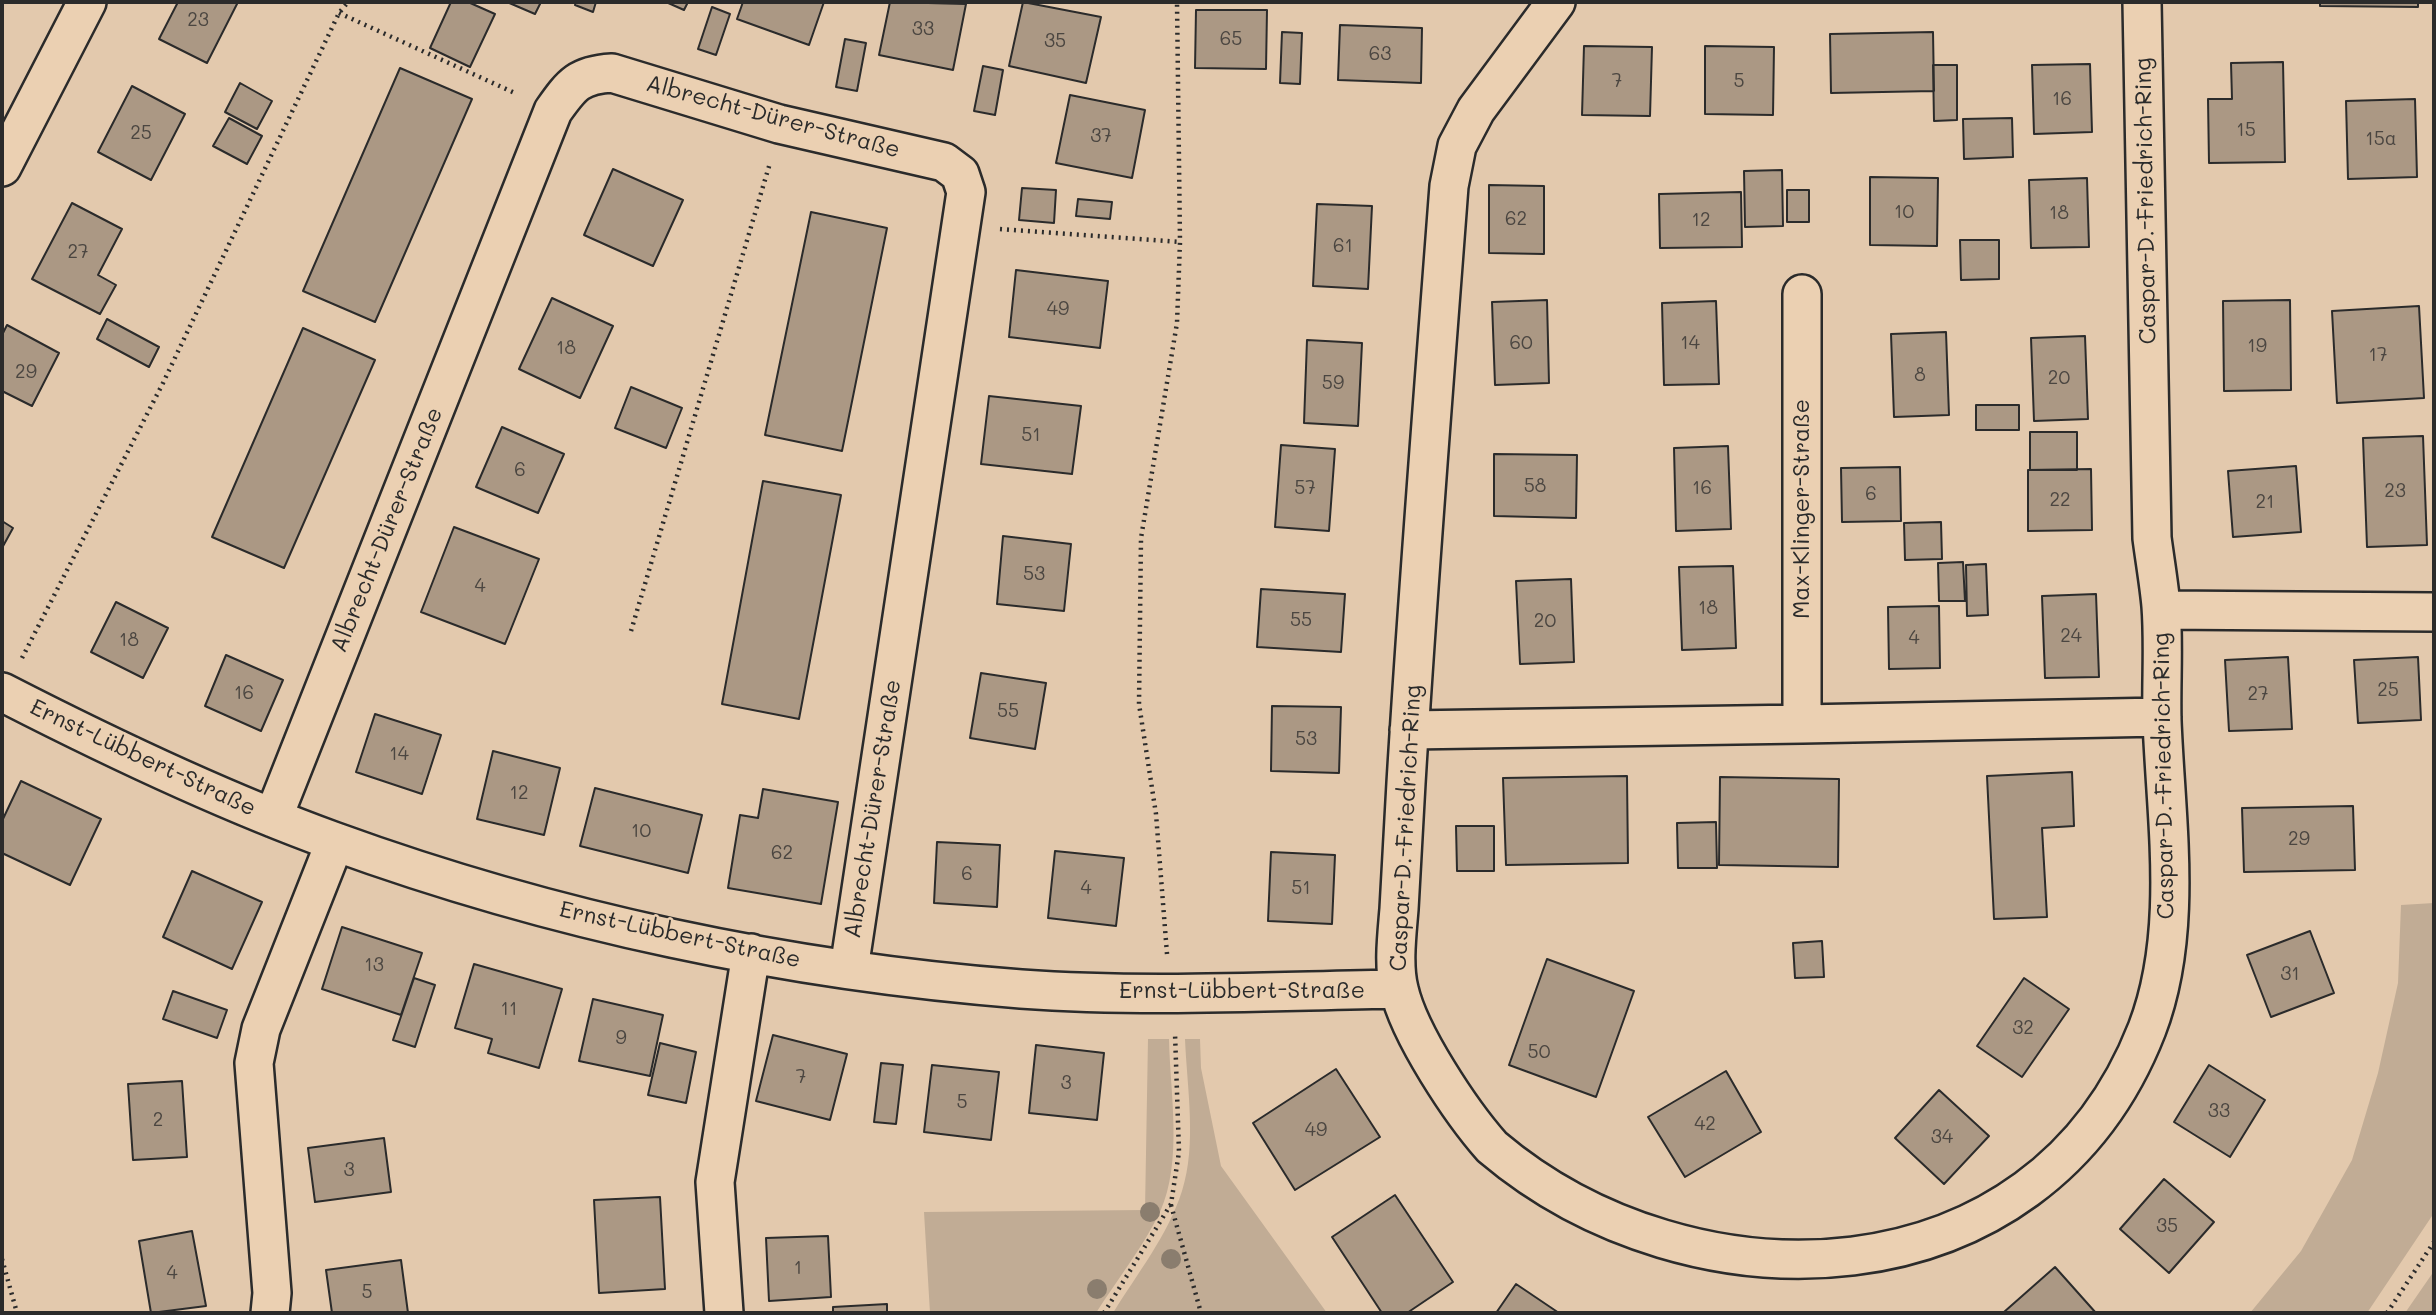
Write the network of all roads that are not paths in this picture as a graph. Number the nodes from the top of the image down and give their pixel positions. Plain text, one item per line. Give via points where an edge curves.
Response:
1 (87, 2) edge
2 (1556, 2) edge
3 (2142, 2) edge
4 (2, 167) edge
5 (1802, 294) dead end
6 (2162, 610) junction
7 (2434, 612) edge
8 (3, 693) edge
9 (2162, 717) junction
10 (1802, 724) junction
11 (1409, 730) junction
12 (273, 818) junction
13 (335, 842) junction
14 (751, 953) junction
15 (849, 970) junction
16 (1399, 989) junction
17 (270, 1313) edge
18 (724, 1313) edge

1 - 4 street
2 - 11 street, Caspar-D.-Friedrich-Ring via 1476,110 1457,146 1449,186
3 - 6 street, Caspar-D.-Friedrich-Ring via 2152,538
5 - 10 street, Max-Klinger-Straße
6 - 7 street, Caspar-D.-Friedrich-Ring
6 - 9 street, Caspar-D.-Friedrich-Ring
8 - 12 street, Ernst-Lübbert-Straße
9 - 10 street
9 - 16 street, Caspar-D.-Friedrich-Ring via 2169,862 2166,948 2148,1027 2113,1098 2066,1163 2010,1213 1947,1250 1877,1272 1805,1285 1728,1281 1650,1261 1573,1219 1512,1169 1463,1114
10 - 11 street
11 - 16 street, Caspar-D.-Friedrich-Ring via 1397,942
12 - 13 street, Ernst-Lübbert-Straße
12 - 15 street, Albrecht-Dürer-Straße via 553,111 570,88 588,75 612,73 779,124 944,162 960,174 966,192
13 - 14 street, Ernst-Lübbert-Straße via 612,925
13 - 17 street via 261,1029 254,1063
14 - 15 street, Ernst-Lübbert-Straße
14 - 18 street via 715,1182
15 - 16 street, Ernst-Lübbert-Straße via 1021,989 1171,993

